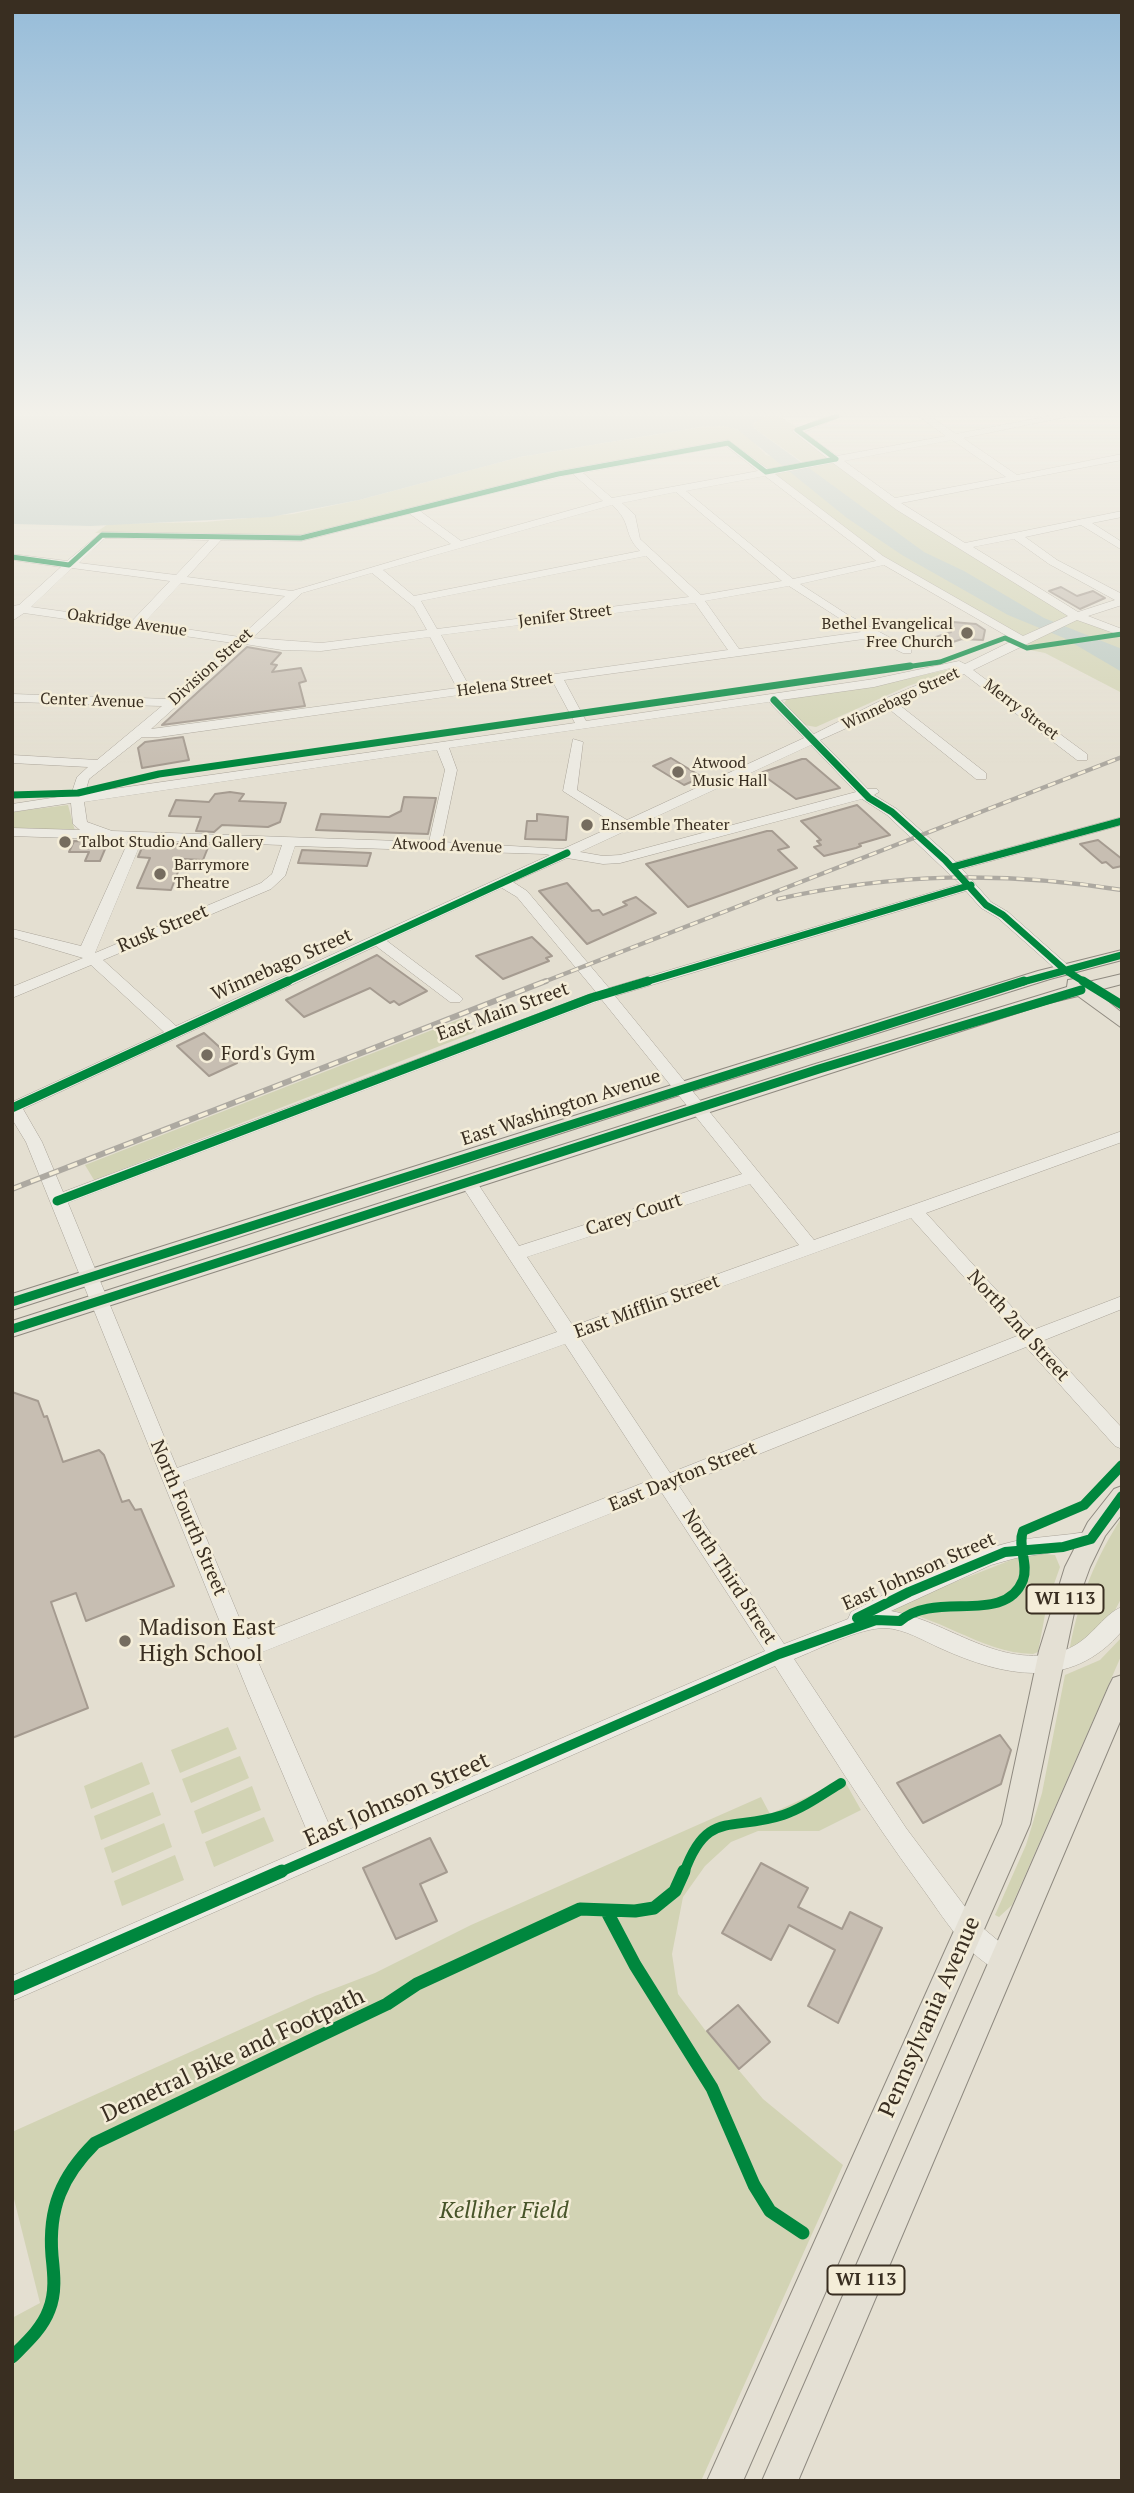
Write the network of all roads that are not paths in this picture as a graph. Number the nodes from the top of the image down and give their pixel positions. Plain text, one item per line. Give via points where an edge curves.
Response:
1 (324, 532) edge
2 (442, 532) edge
3 (504, 532) edge
4 (633, 532) edge
5 (729, 532) edge
6 (849, 532) edge
7 (942, 532) edge
8 (1030, 532) edge
9 (1099, 532) edge
10 (1016, 535) junction
11 (216, 539) junction
12 (459, 545) junction
13 (964, 546) junction
14 (1122, 547) edge
15 (646, 553) junction
16 (12, 557) edge
17 (886, 562) junction
18 (69, 565) junction
19 (373, 569) junction
20 (179, 579) junction
21 (788, 583) junction
22 (292, 594) junction
23 (414, 599) junction
24 (698, 599) junction
25 (1122, 600) edge
26 (17, 608) edge
27 (1076, 616) junction
28 (12, 618) edge
29 (136, 625) junction
30 (1122, 633) edge
31 (433, 634) junction
32 (872, 634) junction
33 (242, 640) junction
34 (1022, 640) junction
35 (907, 650) dead end
36 (736, 653) junction
37 (962, 667) junction
38 (556, 678) junction
39 (841, 687) junction
40 (466, 691) junction
41 (12, 698) edge
42 (774, 699) junction
43 (888, 702) junction
44 (171, 703) junction
45 (700, 707) junction
46 (582, 725) junction
47 (134, 736) junction
48 (811, 740) junction
49 (577, 742) dead end
50 (441, 745) junction
51 (1082, 757) dead end
52 (12, 759) edge
53 (102, 764) junction
54 (981, 776) dead end
55 (869, 793) junction
56 (83, 798) junction
57 (12, 808) edge
58 (1122, 821) edge
59 (626, 825) junction
60 (12, 832) edge
61 (112, 834) junction
62 (138, 835) junction
63 (290, 841) junction
64 (435, 845) junction
65 (567, 853) junction
66 (953, 867) junction
67 (503, 883) junction
68 (971, 885) junction
69 (12, 933) edge
70 (378, 941) junction
71 (89, 955) junction
72 (1122, 955) edge
73 (1065, 970) junction
74 (1122, 979) edge
75 (1088, 988) junction
76 (12, 993) edge
77 (605, 994) junction
78 (455, 999) dead end
79 (1122, 1005) edge
80 (1122, 1022) edge
81 (174, 1033) junction
82 (682, 1088) junction
83 (13, 1108) edge
84 (699, 1108) junction
85 (1122, 1136) edge
86 (752, 1177) junction
87 (468, 1182) junction
88 (57, 1201) junction
89 (914, 1211) junction
90 (810, 1247) junction
91 (516, 1254) junction
92 (88, 1277) junction
93 (98, 1300) junction
94 (12, 1301) edge
95 (1122, 1302) edge
96 (12, 1329) edge
97 (570, 1335) junction
98 (1029, 1339) junction
99 (1122, 1441) edge
100 (171, 1478) junction
101 (667, 1483) junction
102 (1122, 1496) edge
103 (1091, 1539) junction
104 (1122, 1616) edge
105 (243, 1650) junction
106 (788, 1651) junction
107 (1051, 1663) junction
108 (1122, 1686) edge
109 (327, 1852) junction
110 (969, 1933) junction
111 (1004, 1961) junction
112 (12, 1989) edge
113 (725, 2481) edge
114 (780, 2481) edge

1 - 11 street via 301,538
2 - 12 street
3 - 12 street
4 - 15 street
5 - 21 street
6 - 17 street
7 - 13 street
8 - 10 street
9 - 14 street
10 - 13 street
10 - 25 street via 1057,565
11 - 18 street via 102,535
11 - 20 street
12 - 19 street
13 - 27 street
15 - 23 street
15 - 24 street
16 - 18 street
17 - 21 street, Jenifer Street
17 - 34 street
18 - 20 street
18 - 26 street
19 - 22 street
19 - 23 street
20 - 22 street
20 - 29 street
21 - 24 street, Jenifer Street
21 - 32 street
22 - 33 street, Division Street
23 - 31 street
24 - 31 street, Jenifer Street
24 - 36 street
25 - 27 street, Winnebago Street
26 - 28 street
26 - 29 street, Oakridge Avenue
27 - 30 street
27 - 34 street, Winnebago Street
29 - 33 street, Oakridge Avenue
31 - 33 street, Jenifer Street via 303,648
31 - 40 street
32 - 35 street
32 - 36 street, Helena Street
33 - 44 street, Division Street
34 - 37 street, Winnebago Street
36 - 38 street, Helena Street
37 - 39 street
37 - 43 street, Winnebago Street
37 - 51 street, Merry Street
38 - 40 street, Helena Street
38 - 46 street
39 - 42 street
39 - 45 street
40 - 47 street, Helena Street
41 - 44 street, Center Avenue
42 - 45 street
42 - 48 street
43 - 48 street, Winnebago Street
43 - 54 street
44 - 47 street, Division Street
45 - 46 street
46 - 50 street
47 - 53 street, Division Street
48 - 55 street
48 - 59 street, Winnebago Street
49 - 59 street via 570,791
50 - 56 street
50 - 64 street via 451,770
52 - 53 street
53 - 56 street, Division Street
55 - 65 street, Atwood Avenue via 620,859
55 - 66 street
56 - 57 street
56 - 61 street via 82,826
58 - 66 street
59 - 65 street, Winnebago Street
60 - 61 street, Atwood Avenue
61 - 62 street, Atwood Avenue
62 - 63 street, Atwood Avenue
62 - 71 street
63 - 64 street, Atwood Avenue
63 - 71 street, Rusk Street via 272,882
64 - 65 street, Atwood Avenue
65 - 67 street, Winnebago Street
66 - 68 street
67 - 70 street, Winnebago Street
67 - 77 street via 524,896
68 - 73 street via 975,894
68 - 77 street, East Main Street
69 - 71 street
70 - 78 street
70 - 81 street, Winnebago Street
71 - 76 street, Rusk Street
71 - 81 street
72 - 73 main road, East Washington Avenue
73 - 75 main road via 1070,980
73 - 82 main road, East Washington Avenue
74 - 75 main road
75 - 79 main road
75 - 80 main road
75 - 84 main road via 1007,1009
77 - 82 street
77 - 88 street, East Main Street
81 - 83 street, Winnebago Street
82 - 84 street
82 - 92 main road, East Washington Avenue
83 - 88 street, North Fourth Street via 34,1142
84 - 86 street
84 - 87 main road
85 - 89 street, East Mifflin Street
86 - 90 street
86 - 91 street, Carey Court
87 - 91 street, North Third Street
87 - 93 main road
88 - 92 street, North Fourth Street
89 - 90 street, East Mifflin Street
89 - 98 street, North 2nd Street
90 - 97 street, East Mifflin Street
91 - 97 street, North Third Street
92 - 93 street, North Fourth Street
92 - 94 main road, East Washington Avenue
93 - 96 main road
93 - 100 street, North Fourth Street
95 - 98 street, East Dayton Street
97 - 100 street, East Mifflin Street
97 - 101 street, North Third Street
98 - 99 street, North 2nd Street
98 - 101 street, East Dayton Street
100 - 105 street, North Fourth Street
101 - 105 street, East Dayton Street
101 - 106 street, North Third Street
102 - 103 main road, WI 113
103 - 106 street, East Johnson Street via 1063,1547 1005,1552
103 - 107 main road, Pennsylvania Avenue / WI 113 via 1071,1581
104 - 107 street, East Johnson Street via 1095,1646
105 - 109 street, North Fourth Street
106 - 107 street, East Johnson Street via 876,1619 900,1621 986,1658 1021,1666
106 - 109 street, East Johnson Street
106 - 110 street, North Third Street via 898,1836
107 - 110 main road, Pennsylvania Avenue / WI 113 via 1016,1824
108 - 111 main road, WI 113
109 - 112 street, East Johnson Street
110 - 111 street, North Third Street
110 - 113 main road, Pennsylvania Avenue / WI 113
111 - 114 main road, WI 113

